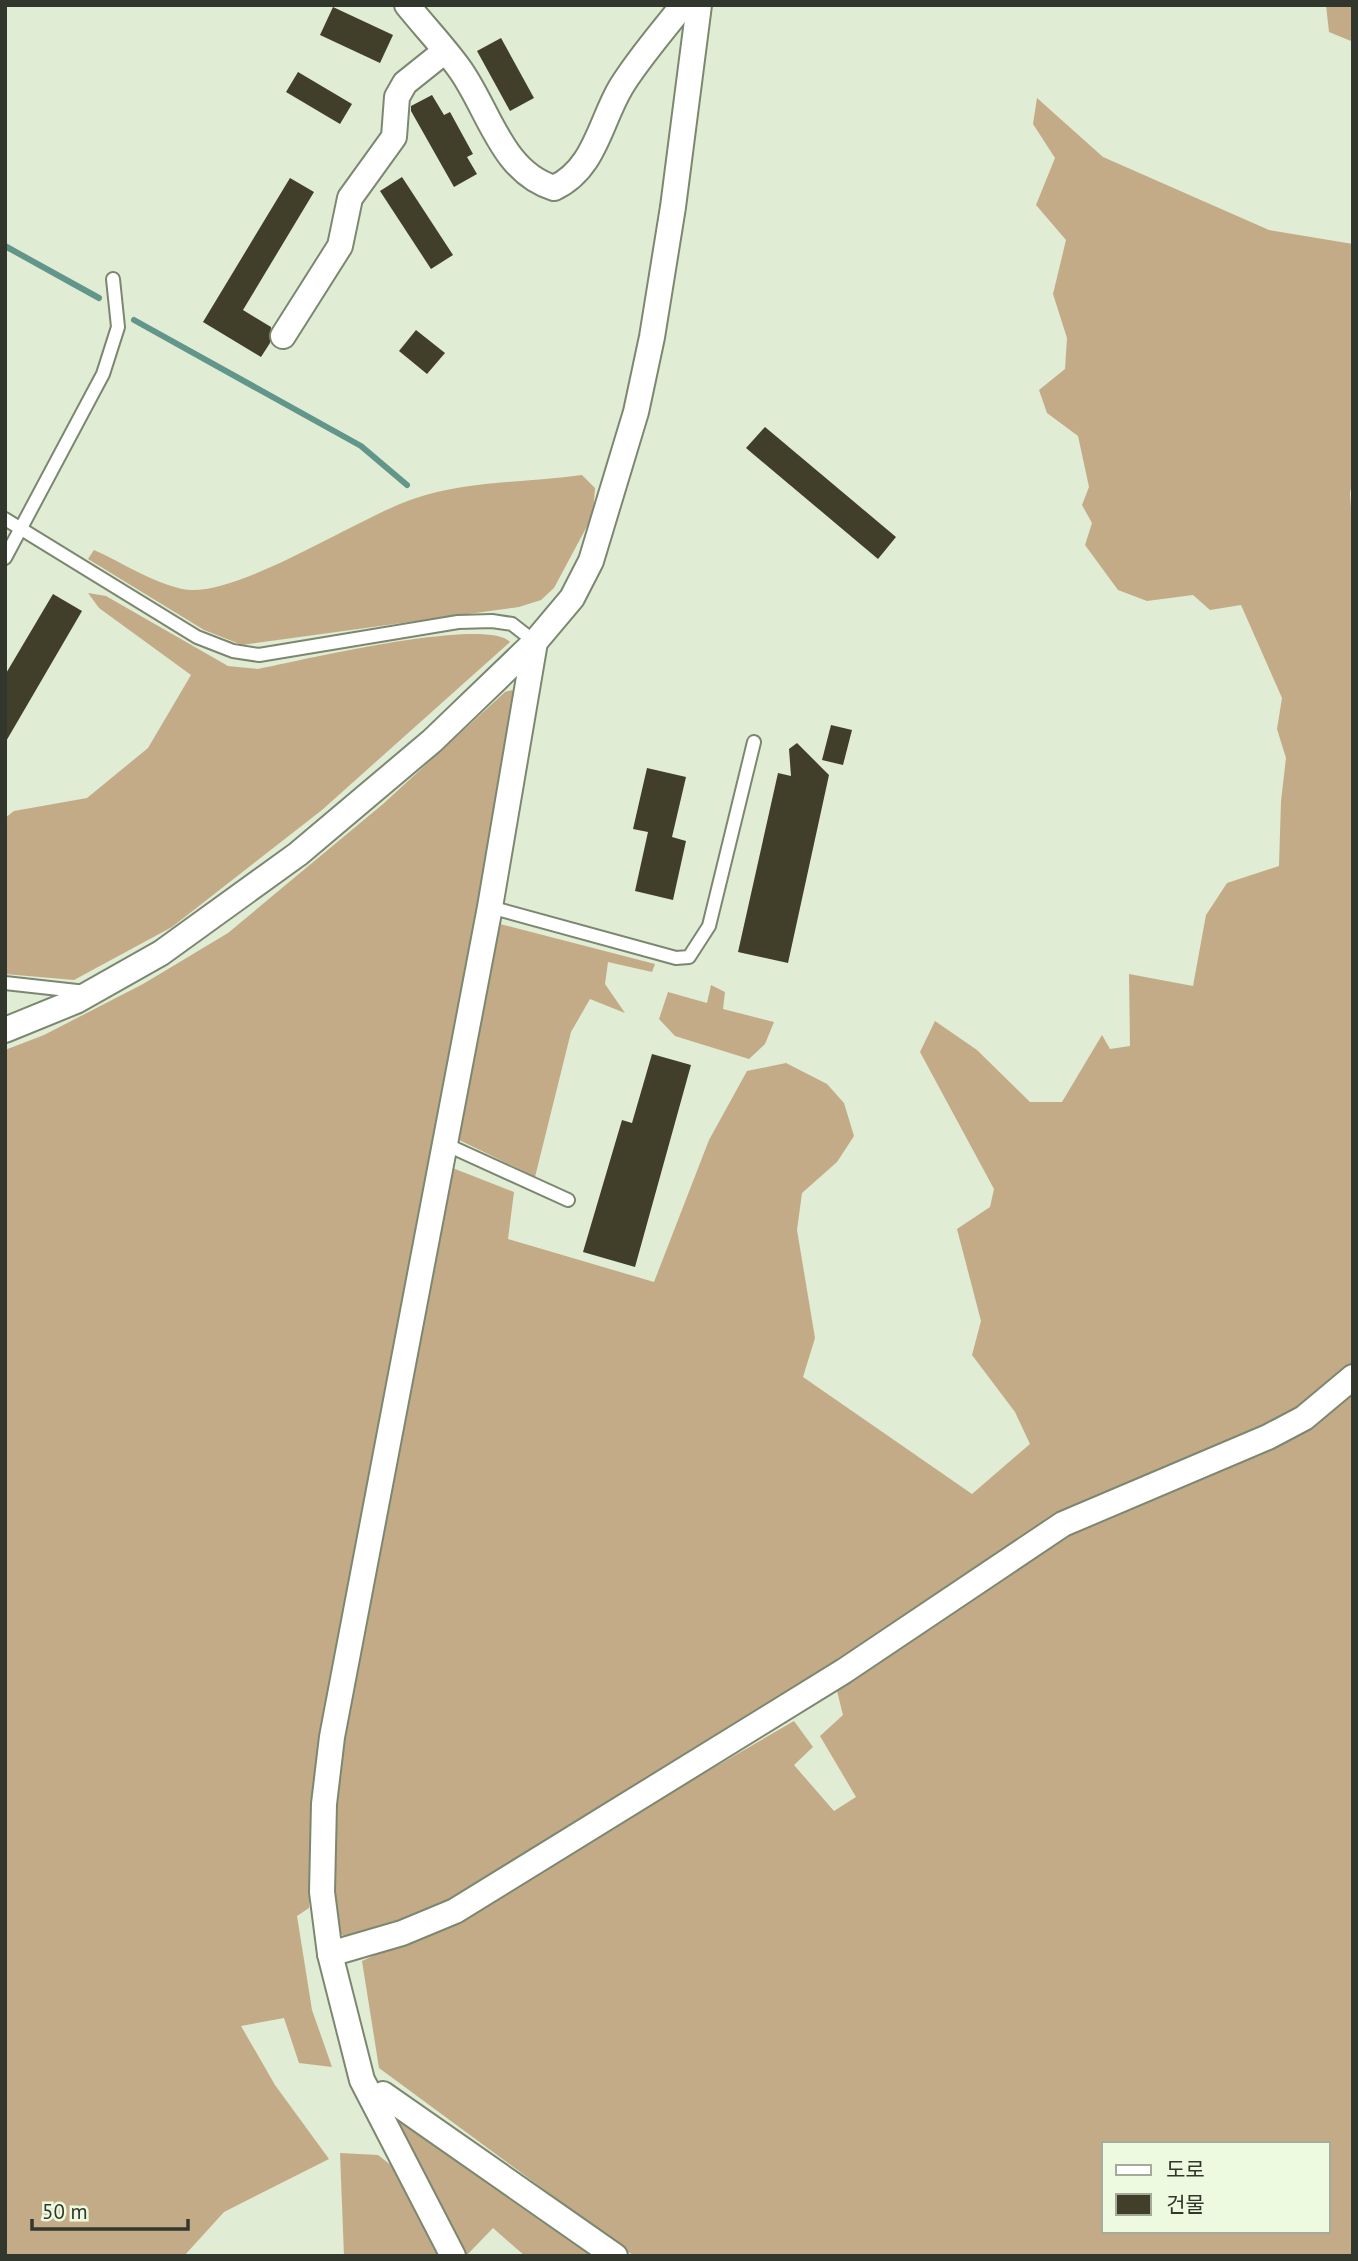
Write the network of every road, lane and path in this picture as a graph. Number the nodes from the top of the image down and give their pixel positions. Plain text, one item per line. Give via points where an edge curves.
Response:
1 (407, 5) edge
2 (683, 5) edge
3 (699, 5) edge
4 (445, 51) junction
5 (113, 279) dead end
6 (283, 336) dead end
7 (5, 519) edge
8 (22, 530) junction
9 (5, 558) edge
10 (535, 642) junction
11 (754, 742) dead end
12 (490, 907) junction
13 (5, 982) edge
14 (90, 993) junction
15 (5, 1030) edge
16 (445, 1144) junction
17 (568, 1200) dead end
18 (1353, 1377) edge
19 (330, 1954) junction
20 (383, 2094) dead end
21 (453, 2256) edge
22 (615, 2256) edge

1 - 4 street
2 - 4 street via 621,88 586,162 569,181 554,188 537,183 522,170
3 - 10 street via 673,207 636,412 591,561 572,598
4 - 6 street via 405,83 397,97 394,137 350,198 340,246
5 - 8 lane via 118,327 103,374
7 - 8 lane
8 - 9 lane
8 - 10 lane via 197,637 233,651 259,655 458,622 512,624
10 - 12 street
10 - 14 street via 432,741 298,854 161,953
11 - 12 lane via 709,926 689,957 676,958
12 - 16 street
13 - 14 lane
14 - 15 street
16 - 17 lane
16 - 19 street via 332,1737 324,1804 322,1892
18 - 19 street via 1304,1418 1268,1437 1063,1524 844,1671 455,1911 402,1933
19 - 21 street via 362,2080
20 - 22 street

